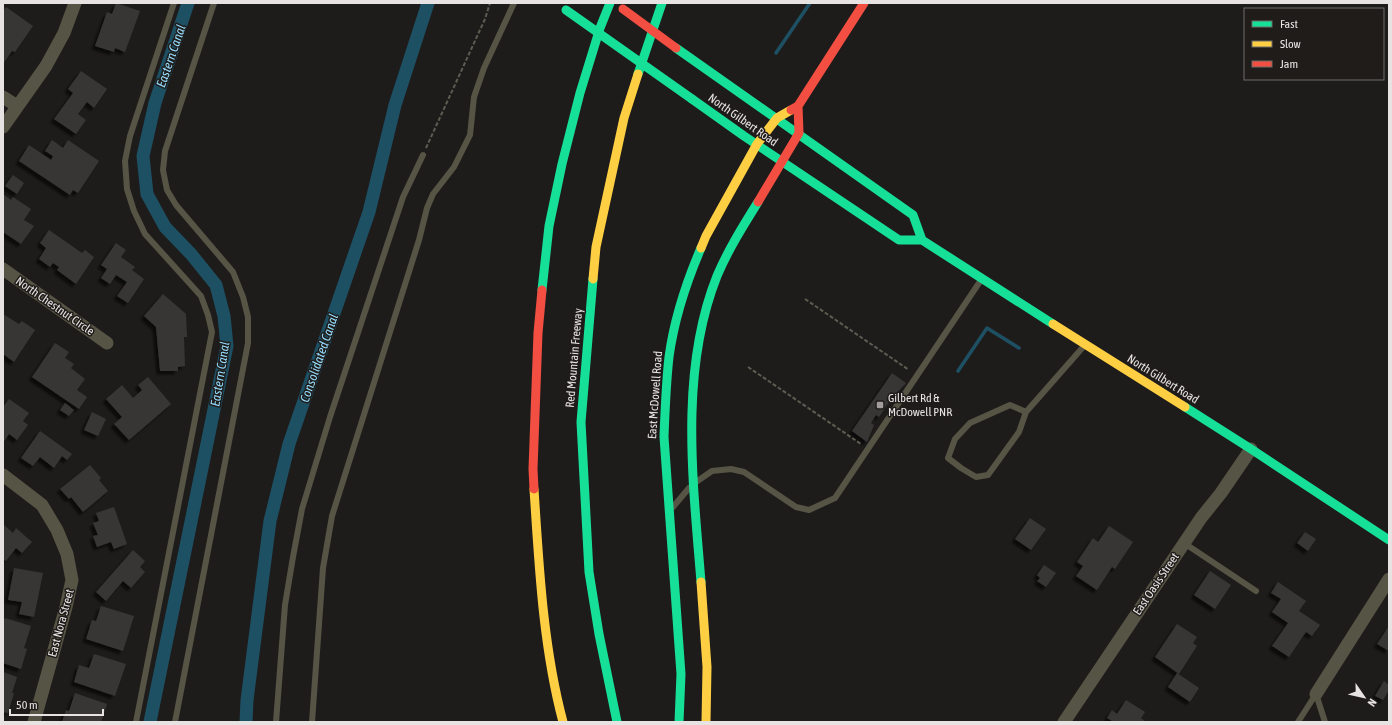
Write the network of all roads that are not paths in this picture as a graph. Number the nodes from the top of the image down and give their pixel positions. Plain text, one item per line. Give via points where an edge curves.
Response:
1 (75, 3) edge
2 (174, 3) edge
3 (214, 3) edge
4 (514, 3) edge
5 (557, 3) edge
6 (610, 3) edge
7 (614, 3) edge
8 (662, 3) edge
9 (864, 3) edge
10 (3, 97) edge
11 (17, 106) junction
12 (798, 106) junction
13 (777, 118) junction
14 (3, 127) edge
15 (799, 133) junction
16 (757, 144) junction
17 (423, 155) road end
18 (783, 162) junction
19 (922, 240) junction
20 (3, 269) edge
21 (982, 279) junction
22 (107, 343) dead end
23 (1085, 344) junction
24 (1026, 412) junction
25 (1251, 449) junction
26 (3, 475) edge
27 (693, 484) junction
28 (669, 513) junction
29 (1389, 540) edge
30 (1184, 543) junction
31 (1389, 579) edge
32 (1256, 591) dead end
33 (1316, 694) junction
34 (34, 722) edge
35 (136, 722) edge
36 (175, 722) edge
37 (276, 722) edge
38 (312, 722) edge
39 (563, 722) edge
40 (617, 722) edge
41 (679, 722) edge
42 (706, 722) edge
43 (1064, 722) edge
44 (1298, 722) edge
45 (1325, 722) edge

1 - 11 street via 64,33 46,66
2 - 35 lane via 130,136 125,161 127,189 145,234 201,296 212,332
3 - 36 lane via 165,152 164,170 167,190 176,205 233,272 248,317 248,343
4 - 38 lane via 484,68 474,98 470,135 454,167 433,194 427,208 332,516 323,568
5 - 16 main road, North Gilbert Road, bridge
6 - 39 main road via 584,79 562,164 549,226 538,333 533,469 540,578 557,700
7 - 13 main road, North Gilbert Road, bridge
8 - 40 main road, Red Mountain Freeway via 624,118 596,247 581,422 590,572 599,634
9 - 12 main road, East McDowell Road
10 - 11 street
11 - 14 street
12 - 13 main road, East McDowell Road
12 - 15 main road
13 - 15 main road, North Gilbert Road
13 - 16 main road, East McDowell Road
15 - 18 main road
15 - 19 main road, North Gilbert Road via 913,215
16 - 18 main road, North Gilbert Road
16 - 28 main road, East McDowell Road via 706,236 690,273 678,311 668,356 665,400 664,437
17 - 37 lane via 403,197 302,509 285,605
18 - 19 main road, North Gilbert Road via 899,240
18 - 27 main road via 731,246 717,277 705,314 699,340 692,402
19 - 21 main road, North Gilbert Road
20 - 22 street, North Chestnut Circle
21 - 23 main road, North Gilbert Road
21 - 27 lane via 835,498 809,510 796,507 744,472 731,469 712,471
23 - 24 lane
23 - 25 main road, North Gilbert Road
24 - 24 lane via 1019,432 988,475 976,477 948,458 954,439 970,422 1010,405
25 - 29 main road, North Gilbert Road
25 - 30 street, East Oasis Street
26 - 34 street, East Nora Street via 42,505 67,554 72,580
27 - 28 lane
27 - 42 main road via 707,666
28 - 41 main road, East McDowell Road via 680,674
30 - 32 lane
30 - 43 street, East Oasis Street
31 - 33 street
33 - 44 lane
33 - 45 lane

